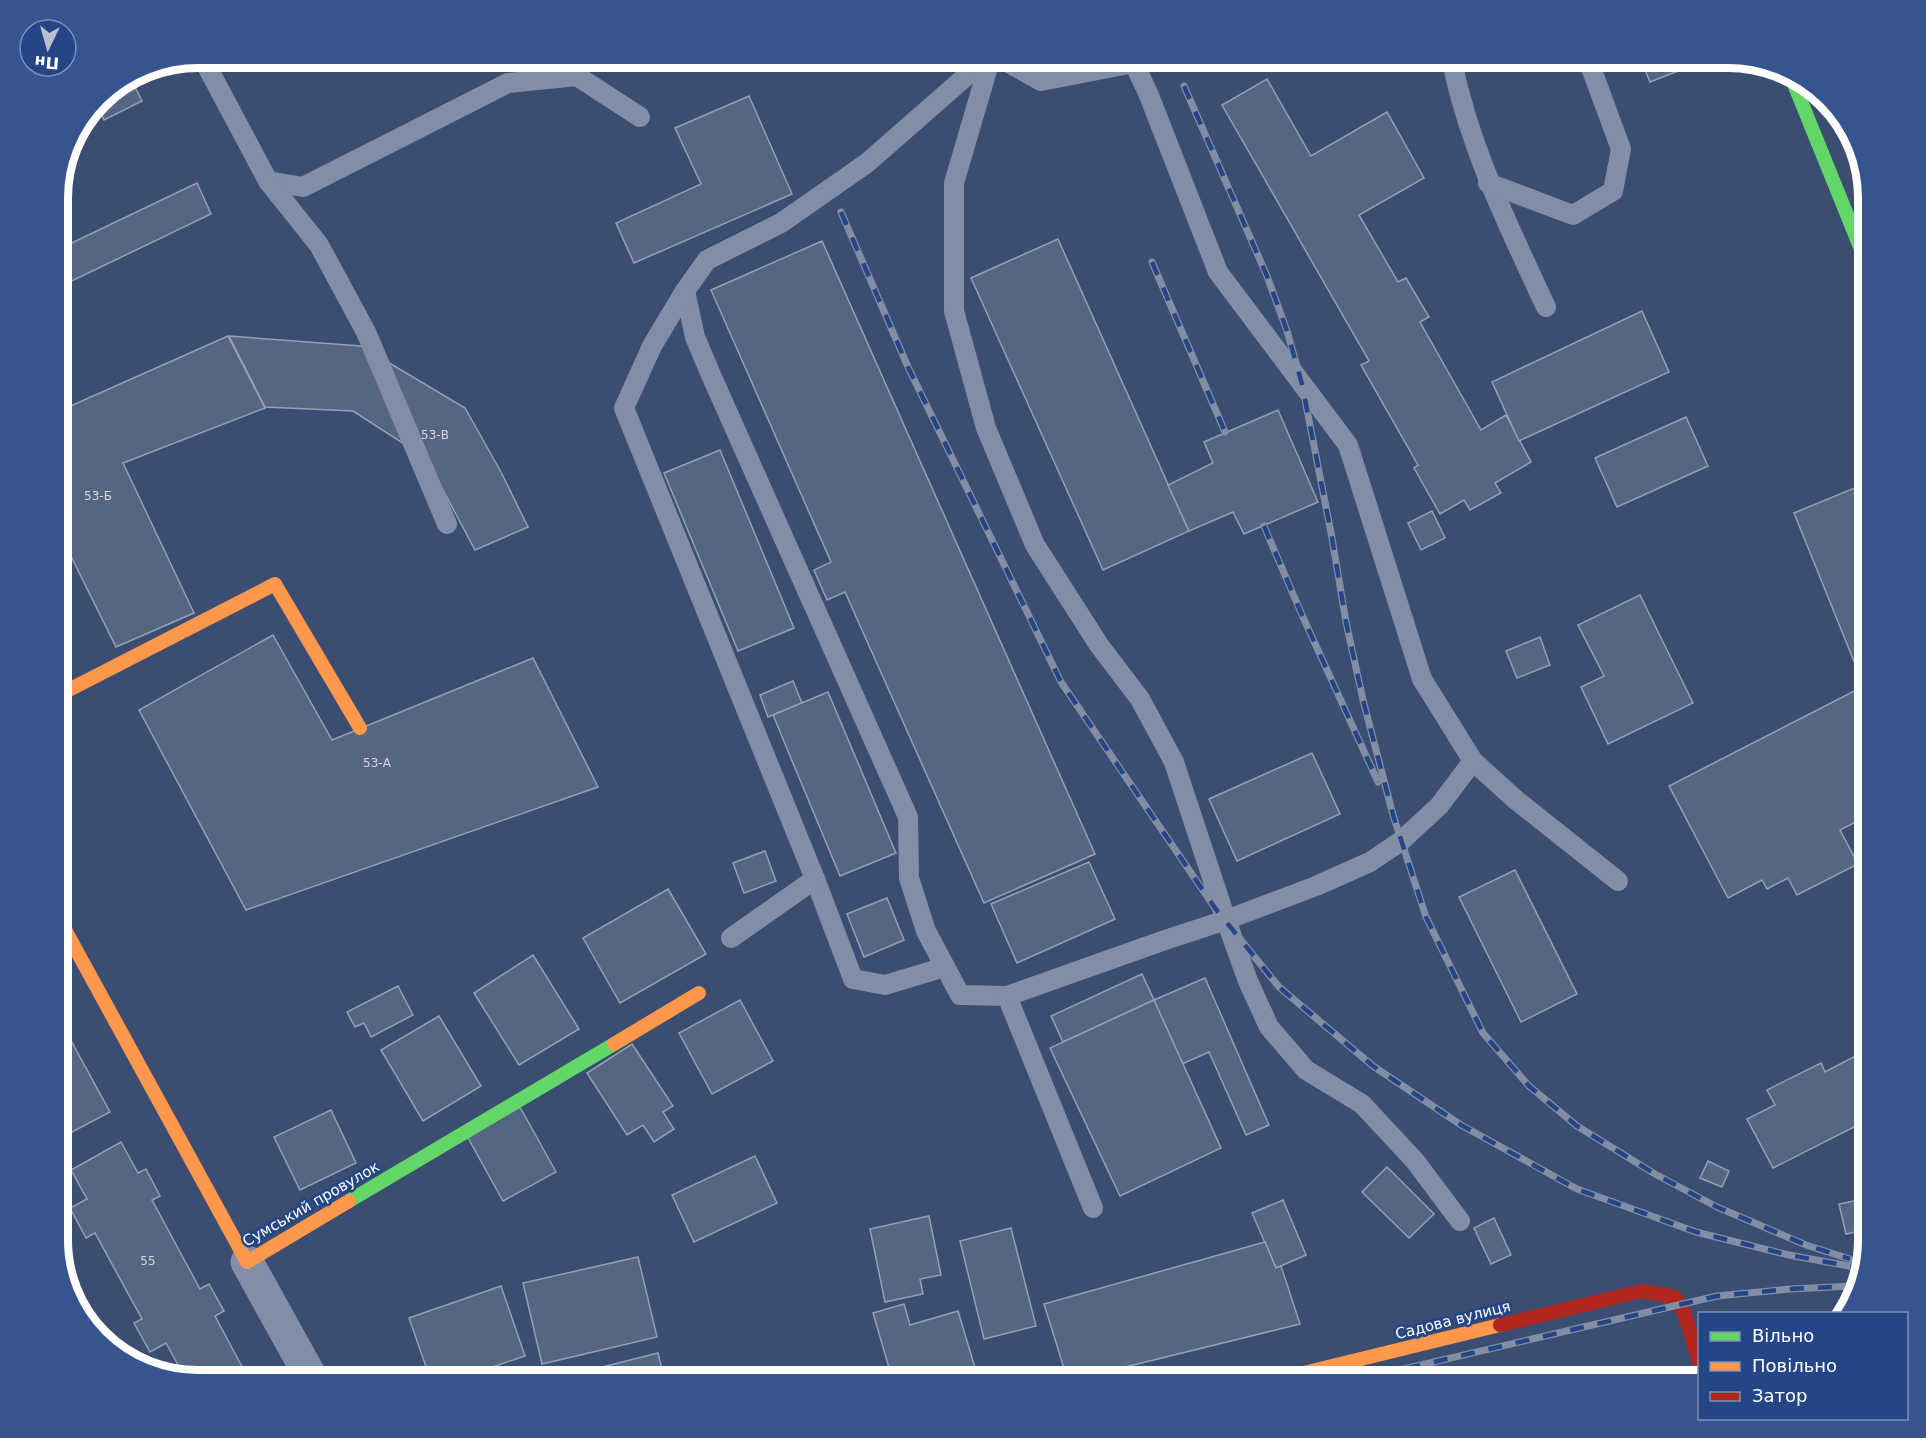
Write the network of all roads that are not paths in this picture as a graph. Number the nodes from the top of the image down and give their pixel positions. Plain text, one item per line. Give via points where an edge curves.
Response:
1 (208, 68) edge
2 (976, 68) edge
3 (986, 68) edge
4 (1018, 68) edge
5 (1099, 68) edge
6 (1141, 68) edge
7 (1453, 68) edge
8 (1591, 68) edge
9 (1795, 86) edge
10 (640, 117) dead end
11 (268, 181) junction
12 (1488, 183) junction
13 (1858, 242) edge
14 (685, 291) junction
15 (1546, 307) dead end
16 (447, 524) dead end
17 (68, 690) edge
18 (360, 729) dead end
19 (1473, 761) junction
20 (815, 879) junction
21 (1618, 881) dead end
22 (1226, 920) junction
23 (68, 935) edge
24 (731, 938) dead end
25 (945, 967) junction
26 (699, 993) dead end
27 (1007, 996) junction
28 (1093, 1208) dead end
29 (1460, 1221) dead end
30 (247, 1262) junction
31 (1698, 1358) edge
32 (308, 1370) edge
33 (1316, 1370) edge

1 - 11 lane
2 - 14 lane via 867,163 781,223 707,260
3 - 22 lane via 954,183 954,311 986,429 1035,545 1099,645 1140,699 1174,762
4 - 5 lane via 1041,81
6 - 19 lane via 1218,272 1348,445 1422,679
7 - 12 lane
8 - 12 lane via 1621,149 1613,191 1573,215
9 - 13 street
10 - 11 lane via 577,76 508,83 303,186
11 - 16 lane via 319,245 366,332
12 - 15 lane
14 - 20 lane via 652,346 624,408
14 - 25 lane via 695,337 711,375 908,818 909,878 926,931
17 - 18 street via 275,584
19 - 21 lane
19 - 22 lane via 1439,806 1401,841 1370,862
20 - 24 lane
20 - 25 lane via 853,979 885,985
22 - 27 lane
22 - 29 lane via 1269,1027 1306,1070 1362,1104 1415,1161
23 - 30 street, Сумський провулок
25 - 27 lane via 960,995
26 - 30 street, Сумський провулок
27 - 28 lane
30 - 32 street
31 - 33 street, Садова вулиця via 1685,1315 1675,1297 1642,1291

